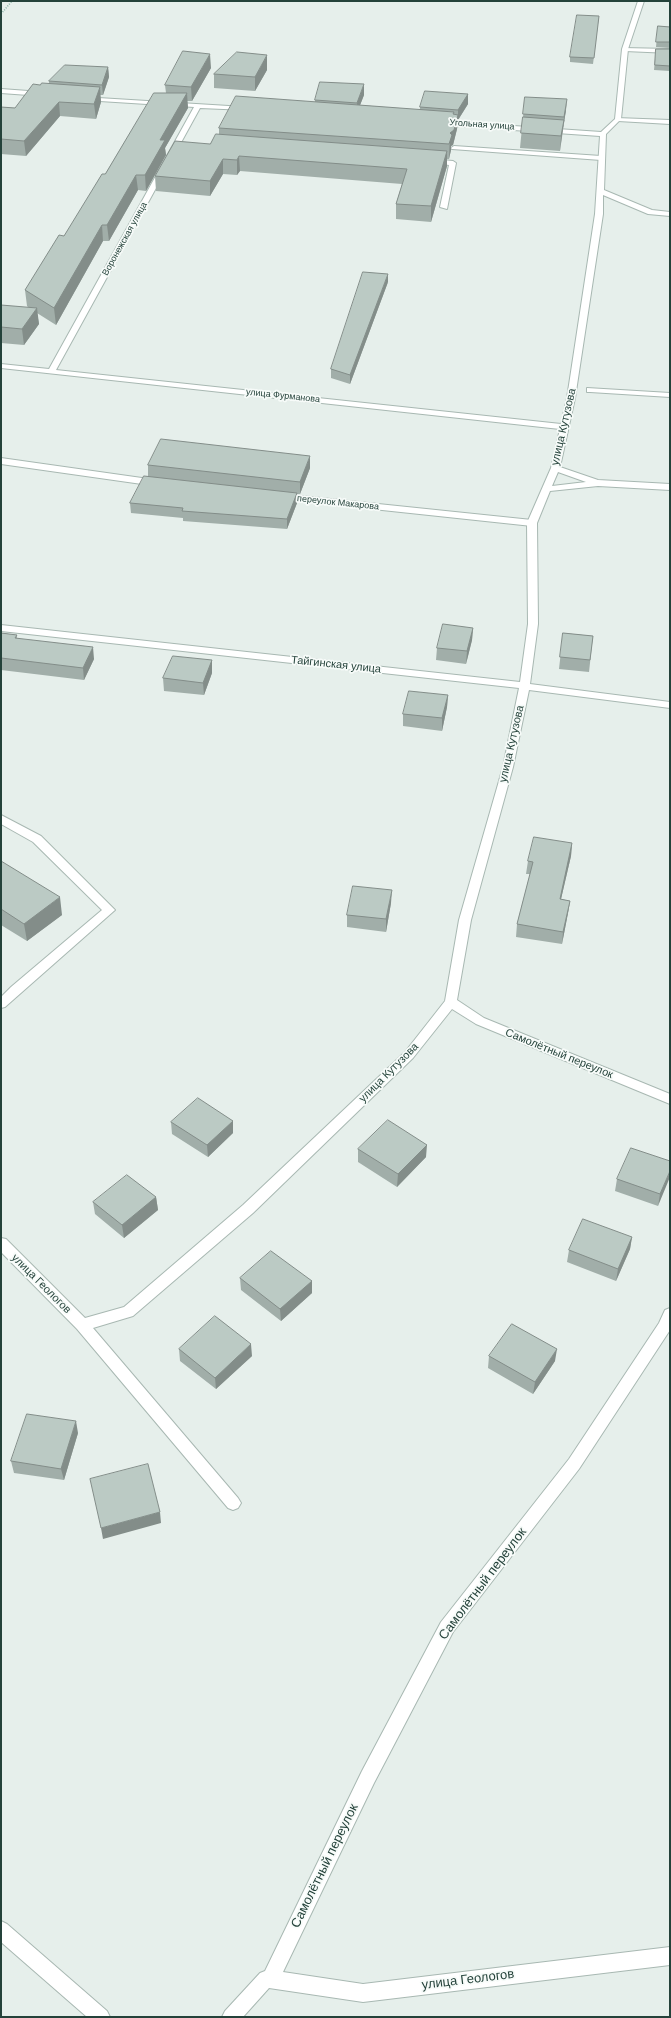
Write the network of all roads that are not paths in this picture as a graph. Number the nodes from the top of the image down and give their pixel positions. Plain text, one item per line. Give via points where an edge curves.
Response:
1 (641, 1) edge
2 (625, 49) junction
3 (670, 51) edge
4 (1, 91) edge
5 (50, 95) edge
6 (73, 97) edge
7 (198, 106) junction
8 (252, 110) edge
9 (618, 119) junction
10 (430, 122) edge
11 (670, 122) edge
12 (603, 134) junction
13 (454, 148) edge
14 (601, 158) junction
15 (422, 161) edge
16 (599, 192) junction
17 (444, 207) dead end
18 (670, 214) edge
19 (1, 366) edge
20 (52, 370) junction
21 (590, 390) dead end
22 (670, 395) edge
23 (564, 427) junction
24 (1, 462) edge
25 (555, 468) junction
26 (598, 483) junction
27 (169, 485) edge
28 (670, 487) edge
29 (546, 489) junction
30 (272, 496) edge
31 (532, 522) junction
32 (1, 628) edge
33 (525, 686) junction
34 (670, 705) edge
35 (1, 819) edge
36 (451, 1002) junction
37 (1, 1004) edge
38 (670, 1100) edge
39 (1, 1243) edge
40 (670, 1314) edge
41 (82, 1325) junction
42 (233, 1503) dead end
43 (1, 1930) edge
44 (670, 1956) edge
45 (268, 1979) junction
46 (101, 2017) edge
47 (231, 2017) edge

1 - 2 street
2 - 3 street
2 - 9 street
4 - 5 street
6 - 7 street
7 - 8 street
7 - 20 street, Воронежская улица via 182,143
9 - 11 street
9 - 12 street
10 - 12 street, Угольная улица
12 - 14 street, улица Кутузова
13 - 14 street
14 - 16 street, улица Кутузова
15 - 17 street via 453,163
16 - 18 street via 651,212
16 - 23 street, улица Кутузова via 599,214 585,314
19 - 20 street, улица Фурманова
20 - 23 street, улица Фурманова
21 - 22 street
23 - 25 street, улица Кутузова
24 - 27 street
25 - 26 street
25 - 29 street, улица Кутузова
26 - 28 street
26 - 29 street
29 - 31 street, улица Кутузова
30 - 31 street, переулок Макарова
31 - 33 street, улица Кутузова via 533,624
32 - 33 street, Тайгинская улица
33 - 34 street, Тайгинская улица
33 - 36 street, улица Кутузова via 508,768 465,920
35 - 37 street via 37,839 109,910
36 - 38 street, Самолётный переулок via 480,1021
36 - 41 street, улица Кутузова via 409,1055 248,1209 128,1312
39 - 41 street, улица Геологов
40 - 45 street, Самолётный переулок via 665,1326 574,1464 447,1627 368,1777
41 - 42 street, улица Геологов
43 - 46 street
44 - 45 street, улица Геологов via 363,1993
45 - 47 street, Самолётный переулок

